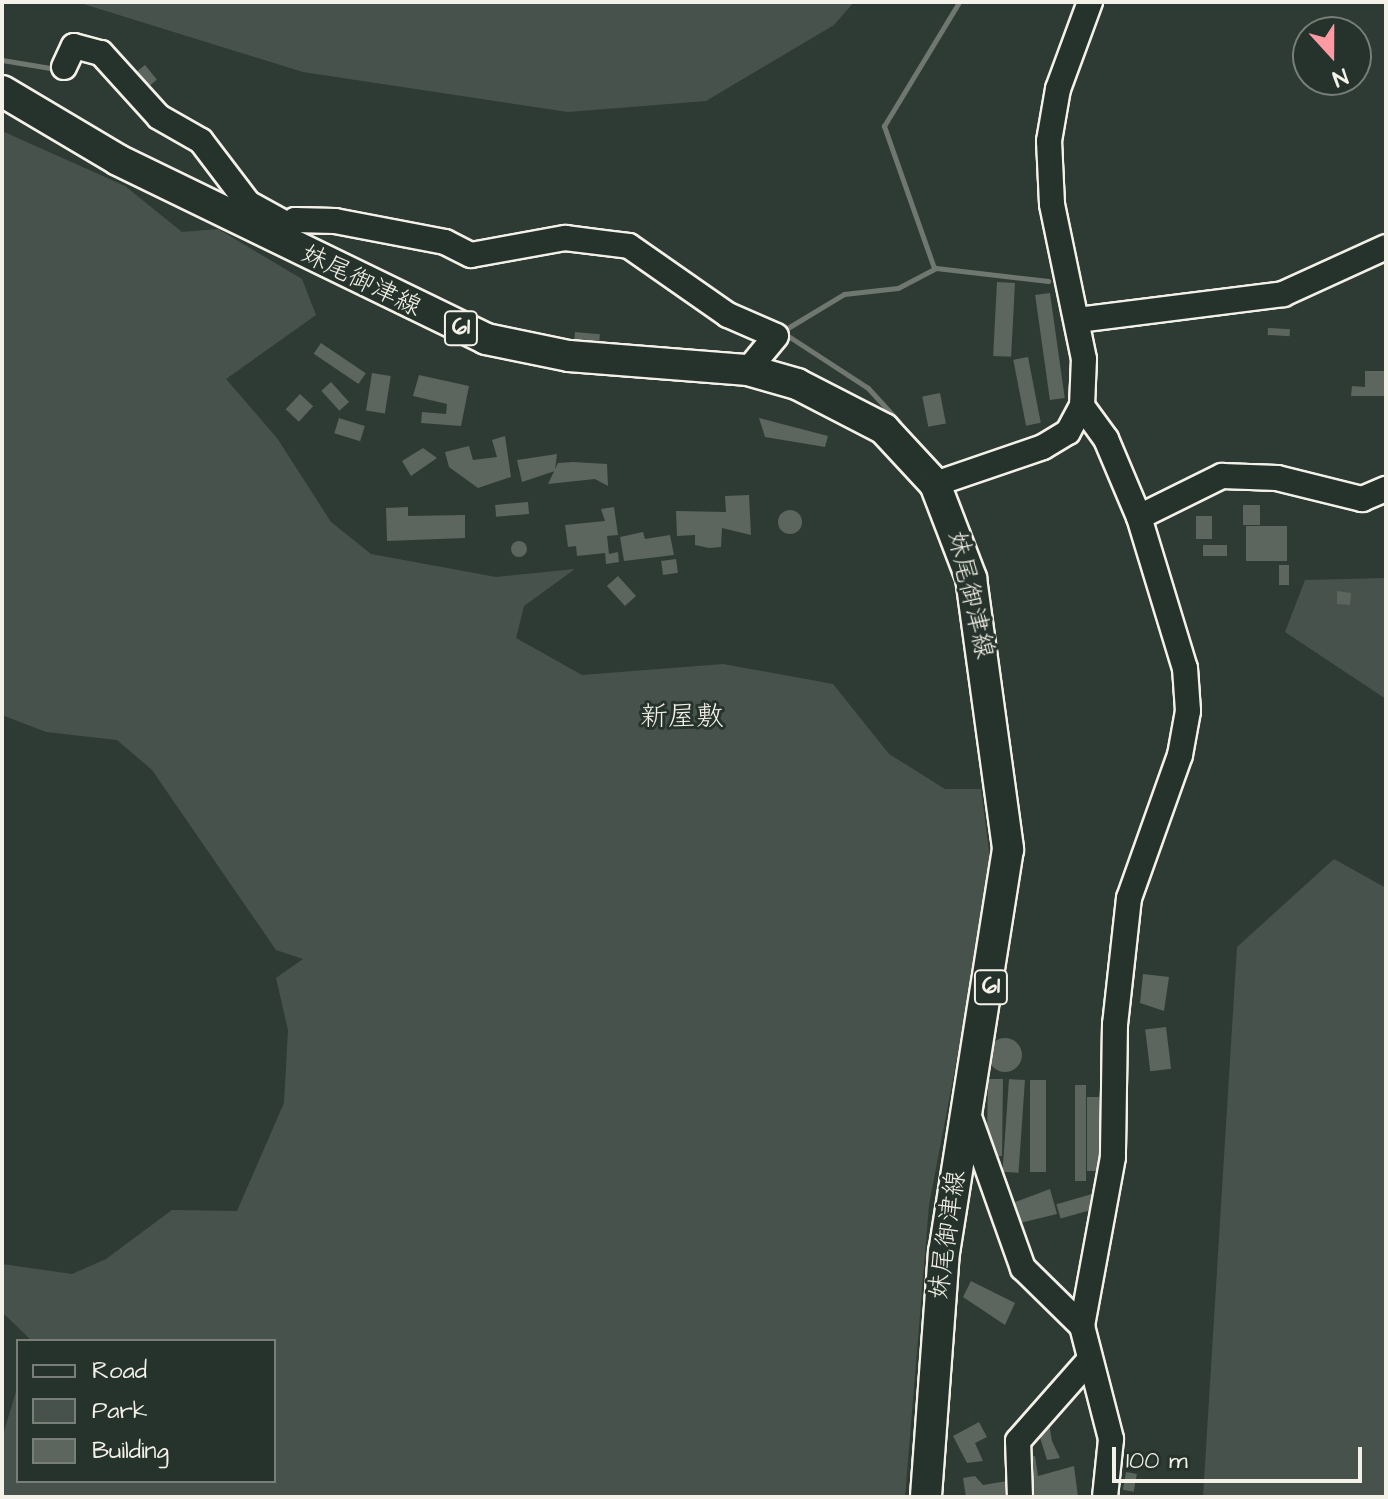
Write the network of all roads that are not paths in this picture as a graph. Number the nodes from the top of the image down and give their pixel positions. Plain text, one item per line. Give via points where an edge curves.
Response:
1 (1090, 2) edge
2 (64, 67) dead end
3 (2, 91) edge
4 (279, 231) junction
5 (1386, 247) edge
6 (1078, 320) junction
7 (748, 370) junction
8 (1082, 406) junction
9 (935, 484) junction
10 (1386, 489) edge
11 (1139, 517) junction
12 (967, 1110) junction
13 (1082, 1326) junction
14 (1086, 1364) junction
15 (926, 1497) edge
16 (1020, 1497) edge
17 (1105, 1497) edge

1 - 6 street via 1058,89 1049,141 1052,204
2 - 4 street via 74,46 101,53 201,141 248,203
3 - 4 main road, 妹尾御津線 / 61 via 118,160
4 - 7 main road, 妹尾御津線 / 61 via 486,339 569,356
4 - 7 street via 335,221 480,256 565,238 629,246 728,315 776,336
5 - 6 street via 1283,294
6 - 8 street
7 - 9 main road, 妹尾御津線 / 61 via 854,409
8 - 9 street via 1068,432 1043,447
8 - 11 street via 1106,439
9 - 12 main road, 妹尾御津線 / 61 via 971,578 1008,849
10 - 11 street via 1362,499 1277,478 1222,476
11 - 13 street via 1156,592 1185,668 1188,711 1180,755 1129,898 1115,1024 1113,1157
12 - 13 street via 1023,1268
12 - 15 main road, 妹尾御津線 / 61 via 941,1279
13 - 14 street
14 - 16 street via 1018,1441
14 - 17 street via 1111,1439

